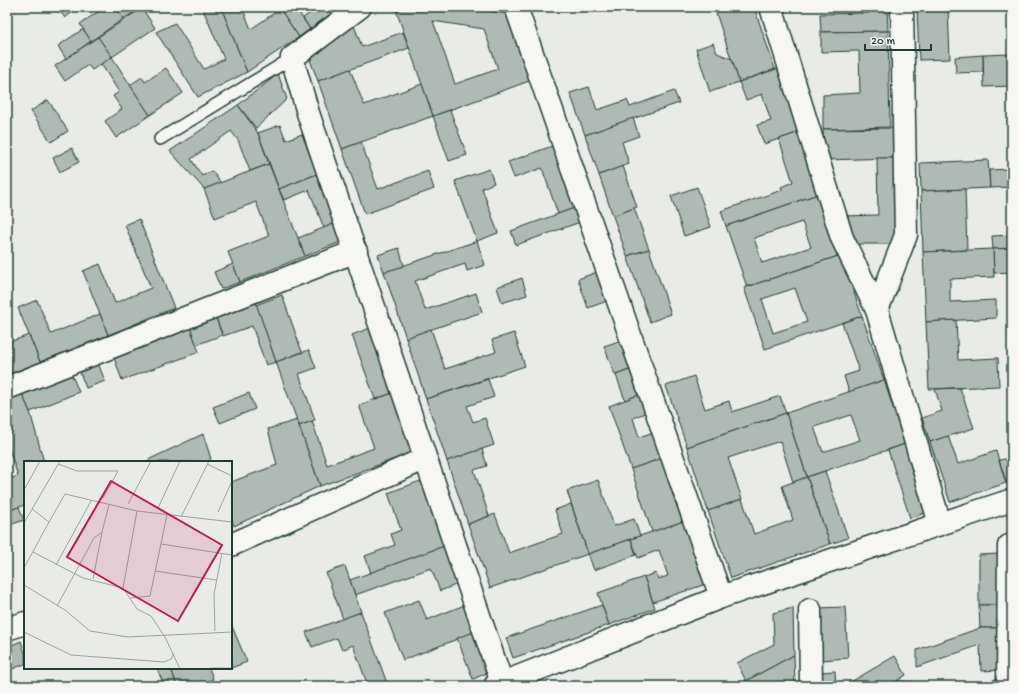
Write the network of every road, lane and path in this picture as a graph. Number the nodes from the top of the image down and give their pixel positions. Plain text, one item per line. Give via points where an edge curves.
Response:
1 (360, 7) edge
2 (516, 7) edge
3 (534, 7) edge
4 (771, 7) edge
5 (902, 7) edge
6 (292, 58) junction
7 (160, 138) dead end
8 (356, 251) junction
9 (877, 310) junction
10 (7, 388) edge
11 (424, 459) junction
12 (1012, 500) edge
13 (940, 524) junction
14 (232, 545) edge
15 (1009, 546) dead end
16 (721, 597) junction
17 (810, 610) dead end
18 (24, 623) edge
19 (7, 630) edge
20 (498, 684) edge
21 (811, 686) edge
22 (1008, 686) edge

1 - 6 street
2 - 3 street
2 - 16 street
4 - 9 street via 842,238
5 - 9 street via 906,235
6 - 7 lane
6 - 8 street via 308,113
8 - 10 street
8 - 11 street
9 - 13 street
11 - 14 street
11 - 20 street
12 - 13 street
13 - 16 street
15 - 22 street
16 - 20 street
17 - 21 street
18 - 19 street

